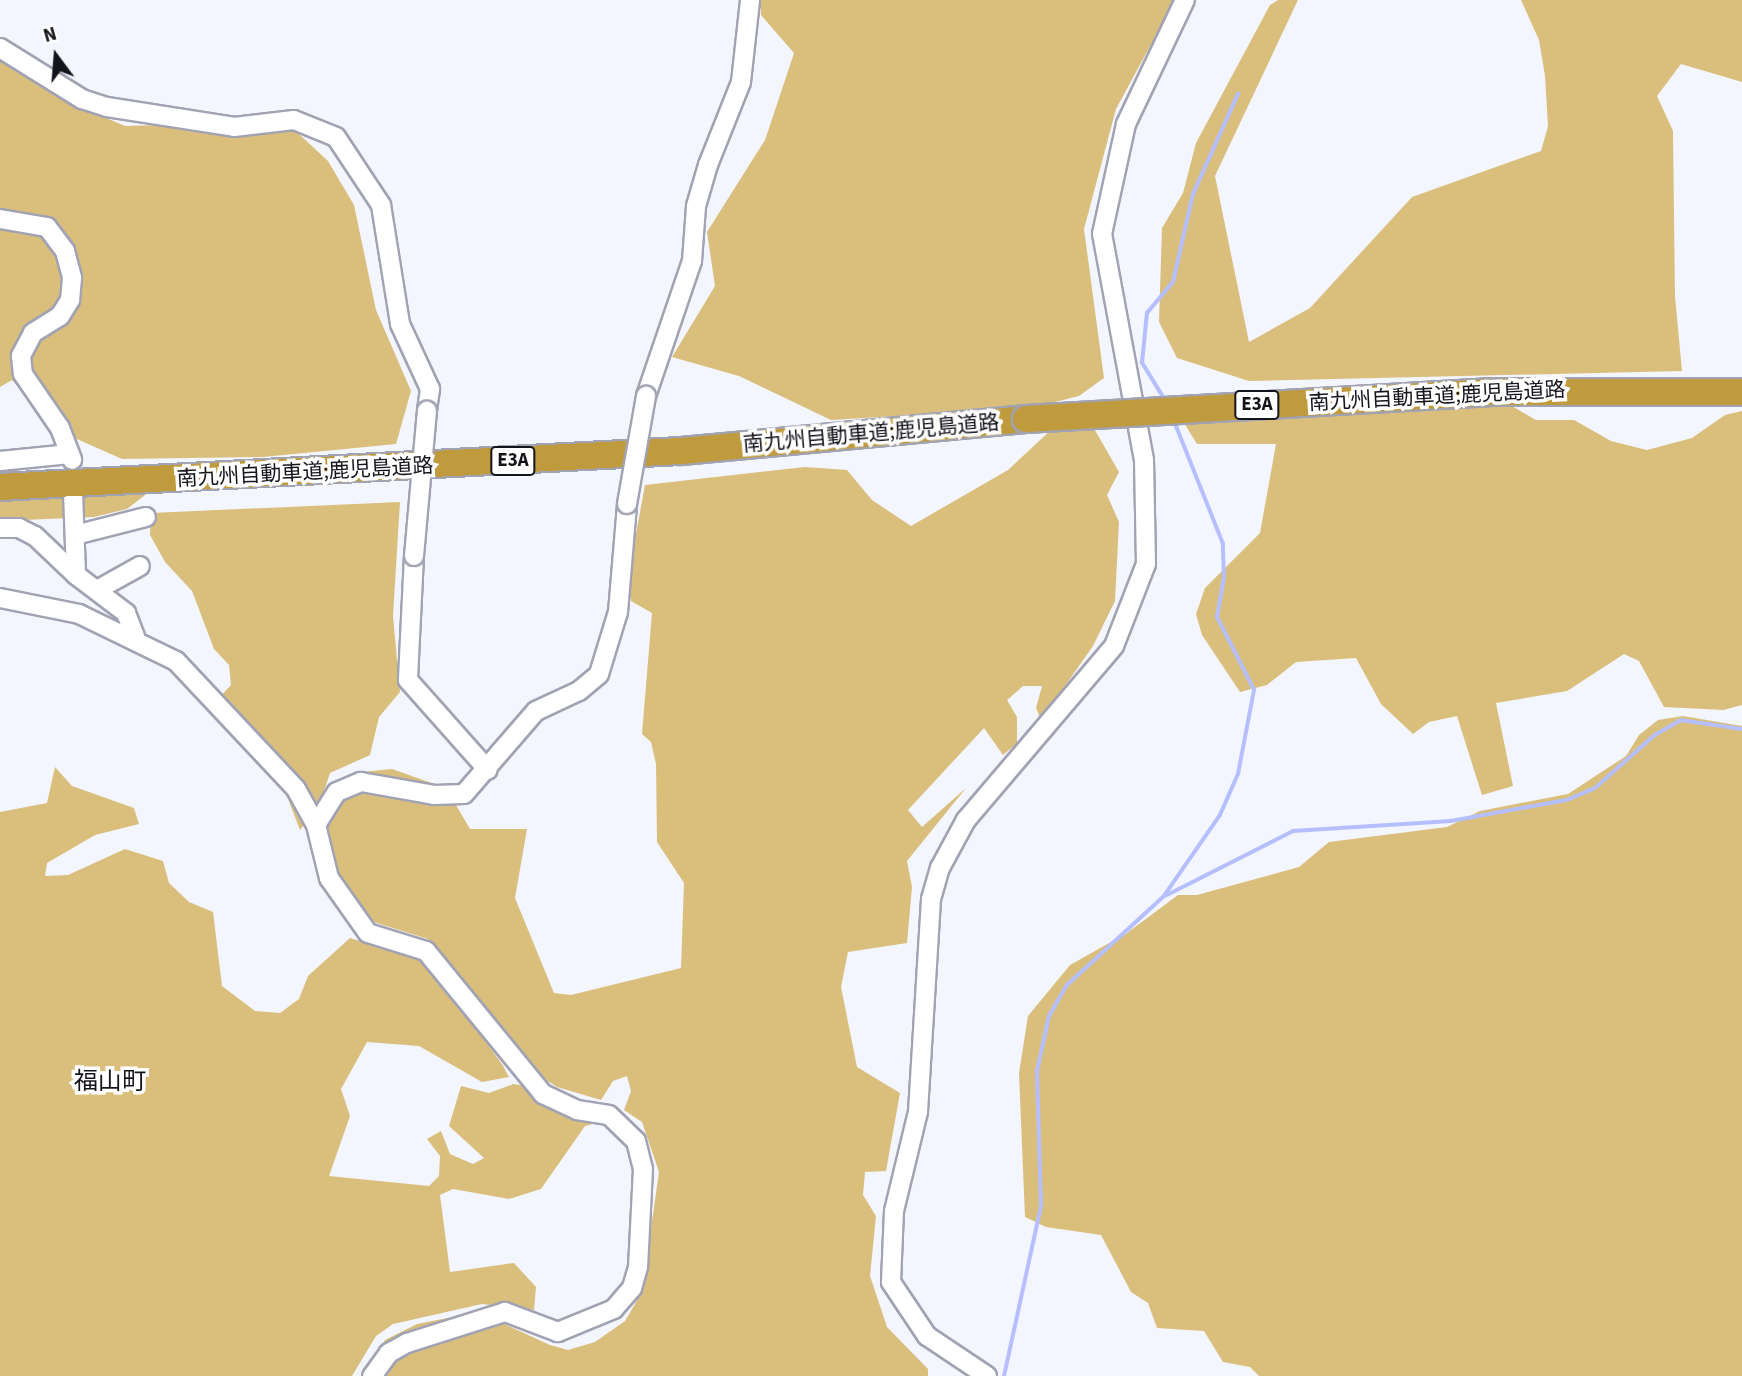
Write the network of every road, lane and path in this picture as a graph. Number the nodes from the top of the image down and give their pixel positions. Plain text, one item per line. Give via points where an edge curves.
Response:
1 (750, 0) edge
2 (1185, 0) edge
3 (0, 48) edge
4 (0, 219) edge
5 (1742, 392) edge
6 (0, 461) edge
7 (0, 487) edge
8 (73, 492) dead end
9 (146, 517) dead end
10 (0, 528) edge
11 (75, 535) junction
12 (140, 566) dead end
13 (76, 575) junction
14 (97, 590) junction
15 (0, 598) edge
16 (135, 637) junction
17 (488, 770) junction
18 (316, 825) junction
19 (372, 1376) edge
20 (987, 1376) edge

1 - 17 street, bridge via 744,72 708,165 696,205 692,261 646,396 627,504 618,612 599,674 579,691 536,711
2 - 20 street via 1126,124 1103,224 1123,366 1144,460 1146,564 1114,646 966,820 940,868 931,899 918,1112 894,1211 891,1282 928,1336
3 - 17 street, bridge via 82,99 107,107 234,127 294,120 336,137 381,205 400,324 430,389 408,680
4 - 6 street via 47,227 65,251 72,278 70,300 60,316 33,333 21,356 23,374 60,428 71,457
5 - 7 highway, 南九州自動車道;鹿児島道路 / E3A, bridge via 1488,392 1026,419 681,451
8 - 11 street
9 - 11 street
10 - 13 street via 19,528 35,536
11 - 13 street
12 - 14 street
13 - 14 street
14 - 16 street via 126,613
15 - 16 street via 79,614
16 - 18 street via 176,661 296,789
17 - 18 street via 464,794 434,795 373,780 351,785 337,792
18 - 19 street via 329,878 368,933 415,947 438,961 543,1094 620,1121 636,1141 642,1169 638,1267 632,1288 614,1309 558,1332 505,1312 407,1343 389,1353

